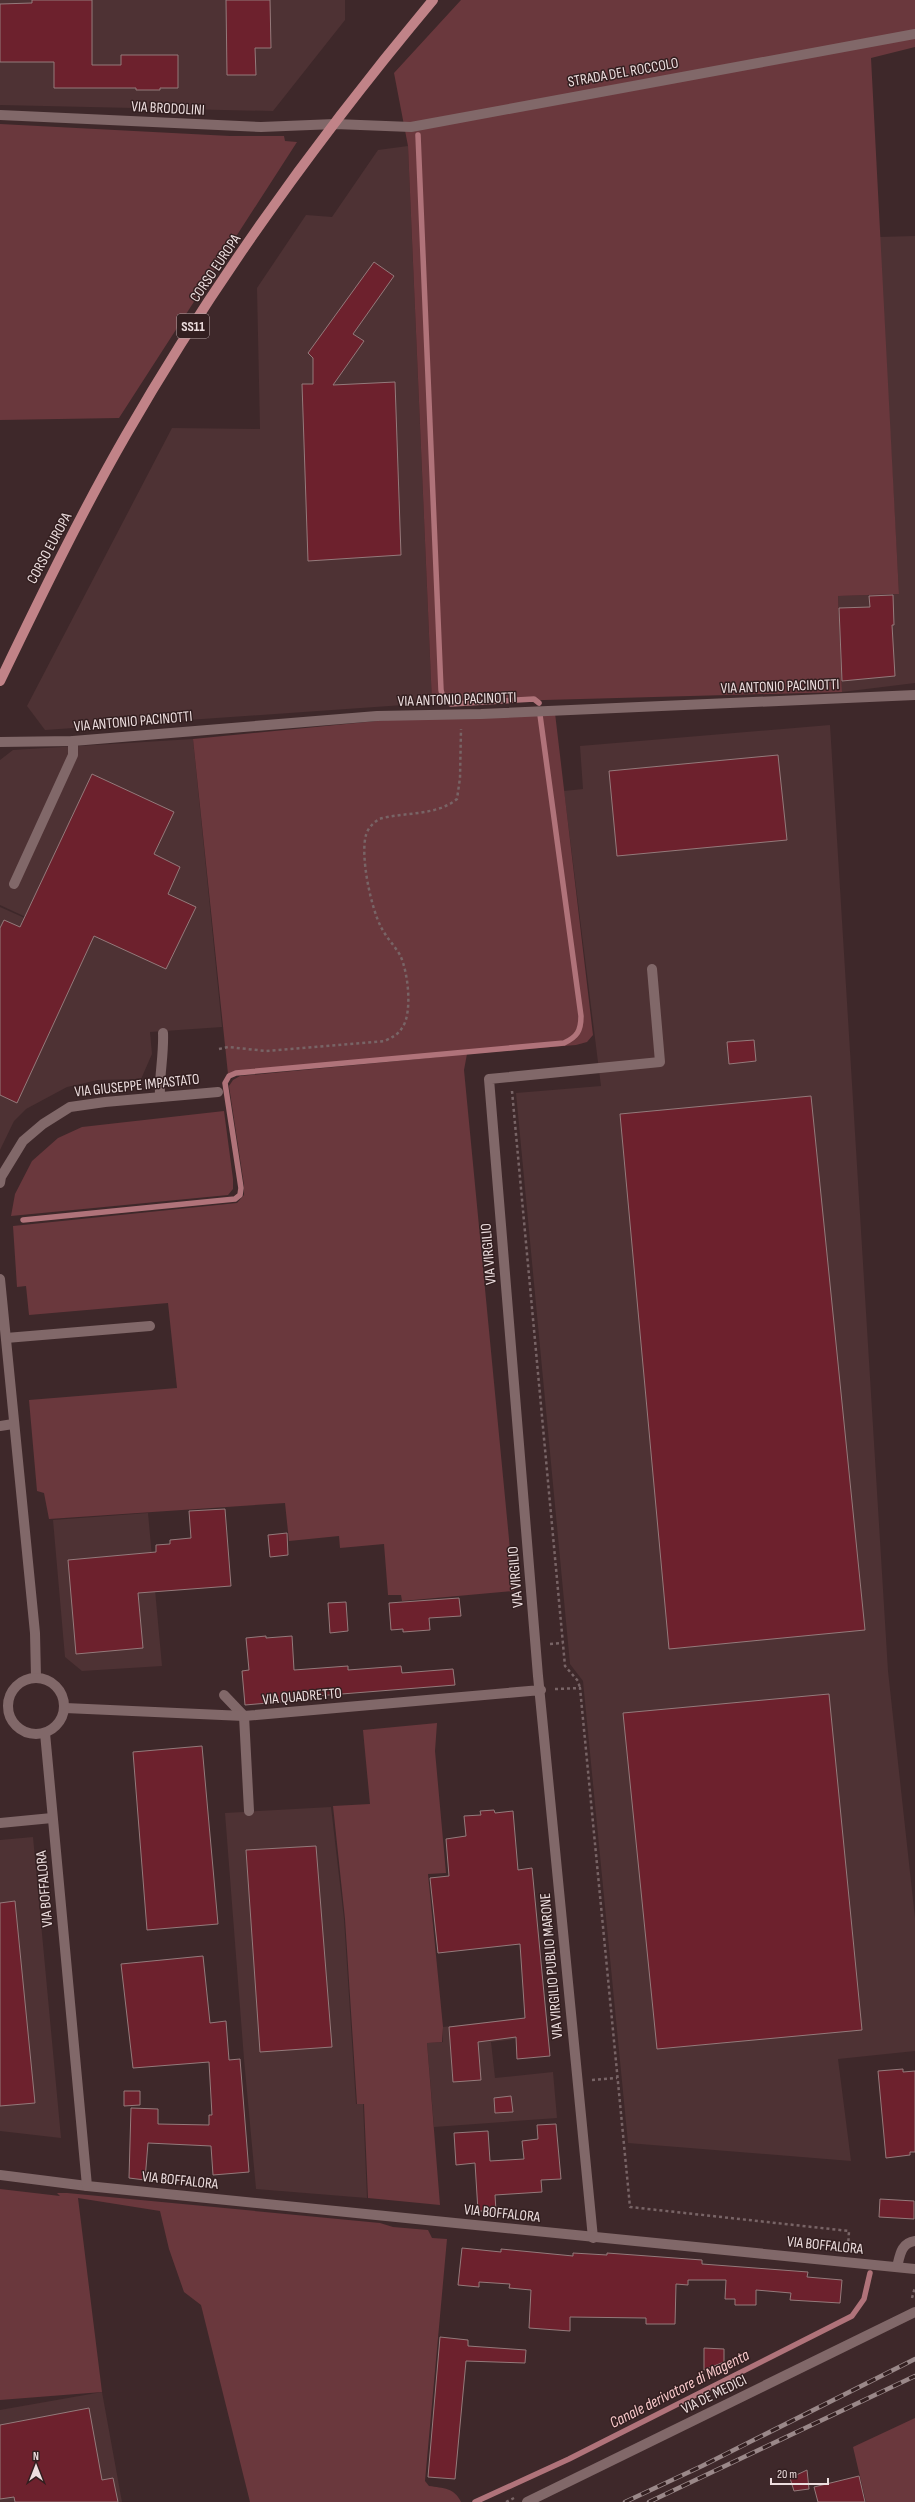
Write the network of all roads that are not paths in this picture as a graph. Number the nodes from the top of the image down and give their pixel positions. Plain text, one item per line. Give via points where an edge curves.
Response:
1 (433, 0) edge
2 (915, 34) edge
3 (0, 115) edge
4 (335, 124) junction
5 (0, 681) edge
6 (915, 695) edge
7 (73, 741) junction
8 (0, 742) edge
9 (14, 884) dead end
10 (652, 969) dead end
11 (163, 1033) dead end
12 (218, 1092) dead end
13 (160, 1097) junction
14 (0, 1183) edge
15 (0, 1279) edge
16 (150, 1326) dead end
17 (6, 1338) junction
18 (14, 1424) junction
19 (0, 1426) edge
20 (36, 1677) junction
21 (541, 1690) junction
22 (224, 1694) dead end
23 (4, 1701) edge
24 (65, 1708) junction
25 (244, 1716) junction
26 (45, 1733) junction
27 (249, 1810) dead end
28 (52, 1818) junction
29 (0, 1823) edge
30 (0, 2175) edge
31 (87, 2186) junction
32 (593, 2238) junction
33 (915, 2241) edge
34 (897, 2268) junction
35 (915, 2269) edge
36 (915, 2312) edge
37 (527, 2502) edge

1 - 4 main road, CORSO EUROPA / SS11 via 369,77
2 - 4 street, STRADA DEL ROCCOLO via 411,127
3 - 4 street, VIA BRODOLINI via 260,127
4 - 5 main road, CORSO EUROPA / SS11 via 235,263 153,390 111,464
6 - 7 street, VIA ANTONIO PACINOTTI via 377,716
7 - 8 street, VIA ANTONIO PACINOTTI
7 - 9 street via 73,755
10 - 21 street, VIA VIRGILIO via 660,1062 489,1078
11 - 13 street
12 - 13 street, VIA GIUSEPPE IMPASTATO
13 - 14 street, VIA GIUSEPPE IMPASTATO via 70,1107 43,1124 23,1141 1,1177
15 - 17 street
16 - 17 street
17 - 18 street
18 - 19 street
18 - 20 street via 35,1633
20 - 23 street via 20,1682
20 - 24 street via 46,1679 59,1688
21 - 25 street, VIA QUADRETTO
21 - 32 street, VIA VIRGILIO PUBLIO MARONE
22 - 25 street
23 - 26 street via 18,1727 34,1734
24 - 25 street, VIA QUADRETTO
24 - 26 street via 57,1725
25 - 27 street
26 - 28 street, VIA BOFFALORA
28 - 29 street
28 - 31 street, VIA BOFFALORA
30 - 31 street, VIA BOFFALORA
31 - 32 street, VIA BOFFALORA
32 - 34 street, VIA BOFFALORA
33 - 34 street via 903,2246
34 - 35 street, VIA BOFFALORA
36 - 37 street, VIA DE MEDICI

